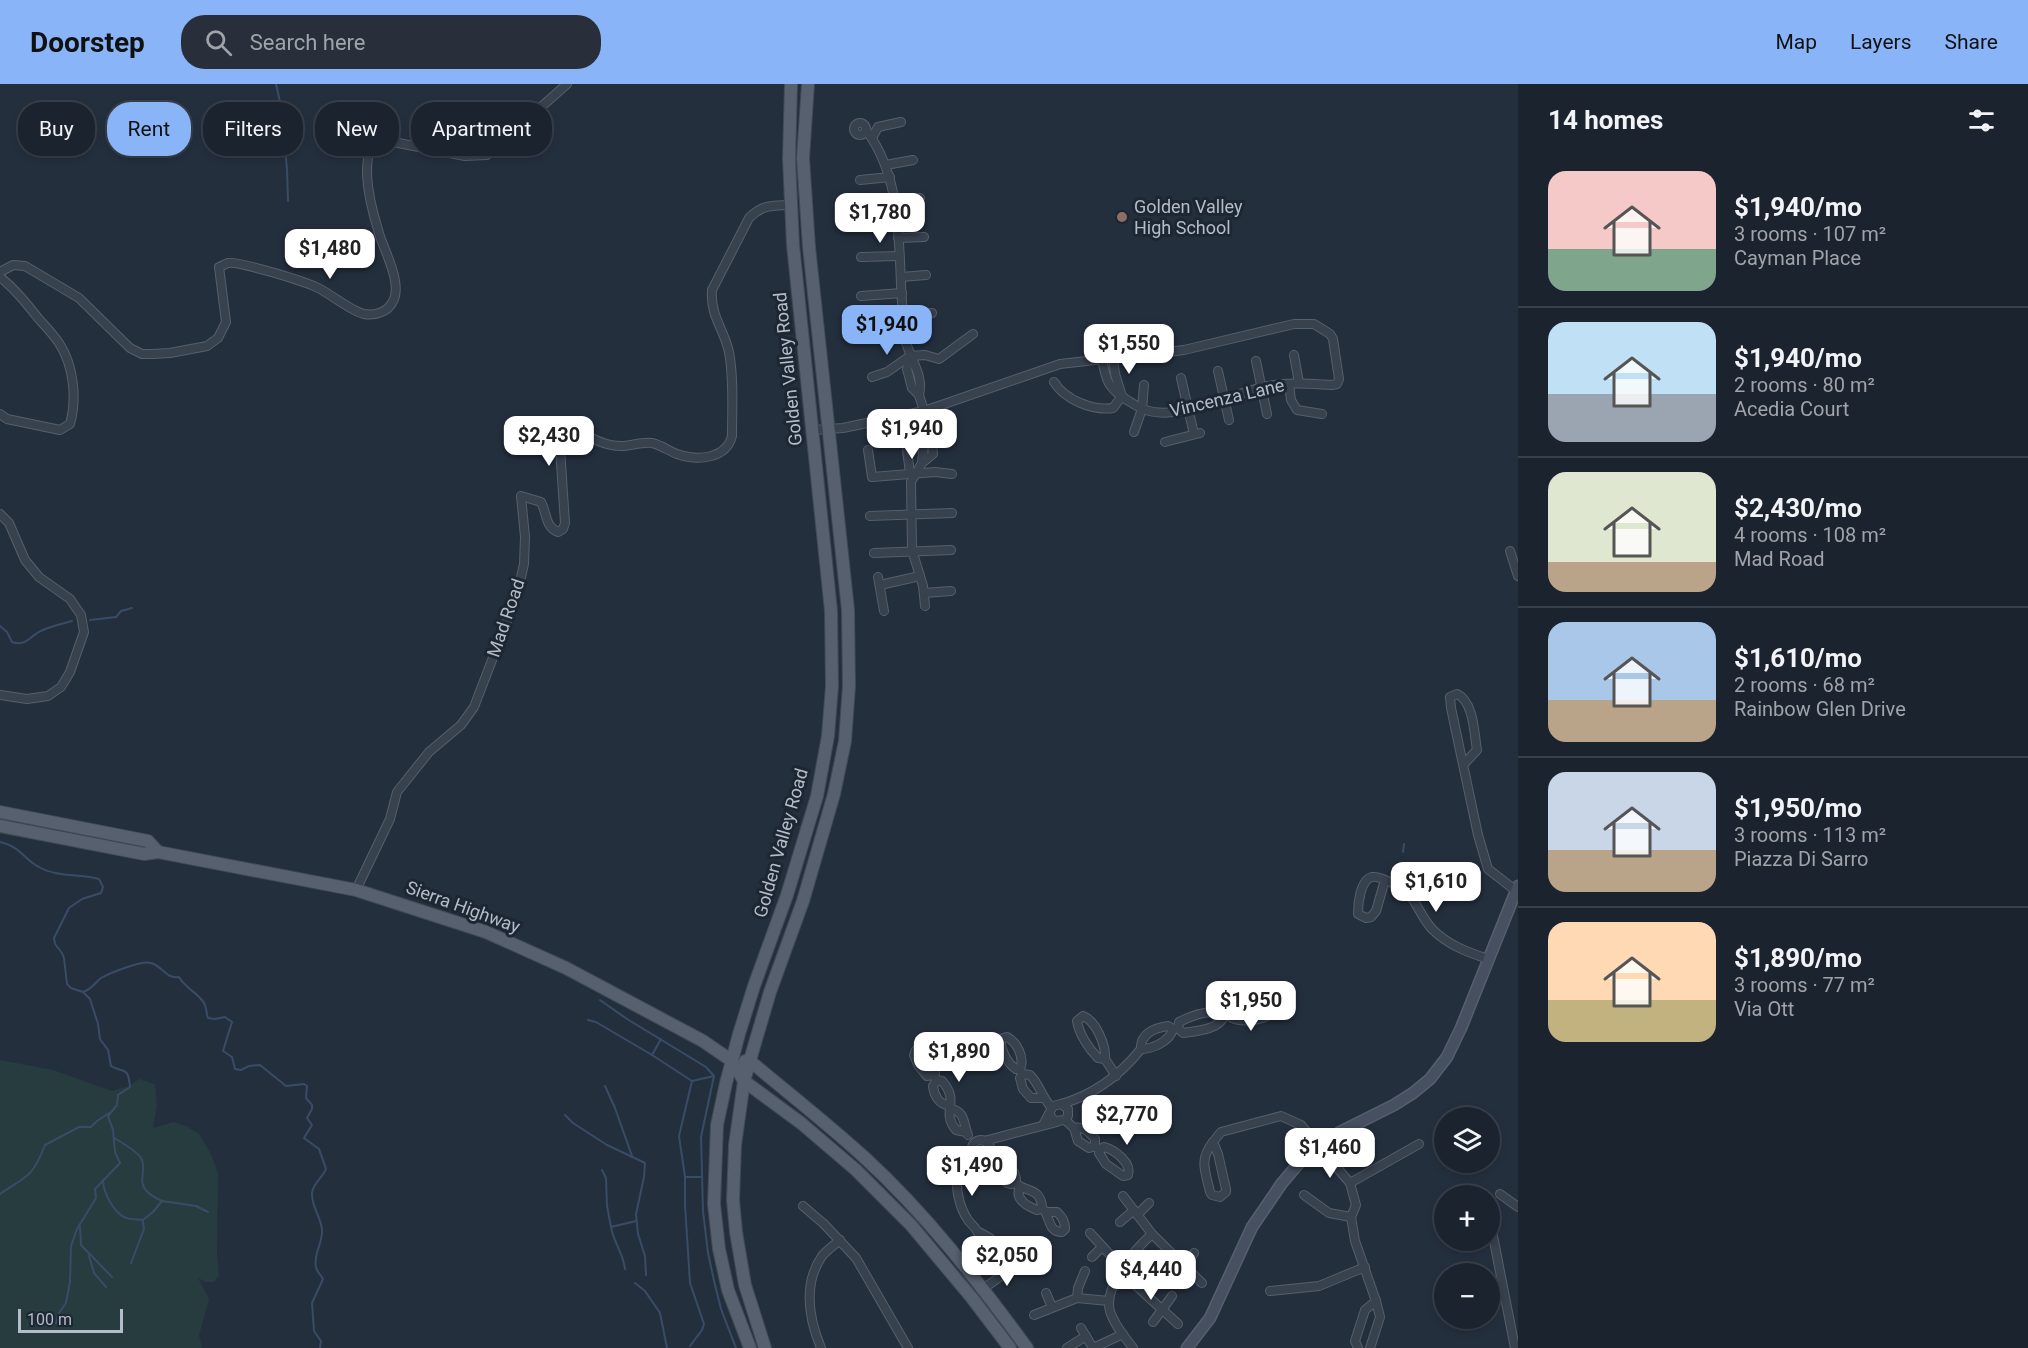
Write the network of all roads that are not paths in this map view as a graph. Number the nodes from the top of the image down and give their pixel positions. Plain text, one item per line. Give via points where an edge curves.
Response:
1 (567, 84) edge
2 (791, 84) edge
3 (807, 84) edge
4 (901, 122) dead end
5 (866, 130) dead end
6 (872, 138) junction
7 (913, 160) dead end
8 (886, 165) junction
9 (890, 177) junction
10 (860, 180) dead end
11 (920, 198) dead end
12 (895, 200) junction
13 (791, 205) junction
14 (897, 216) junction
15 (860, 218) dead end
16 (924, 237) dead end
17 (898, 238) junction
18 (900, 256) junction
19 (861, 257) dead end
20 (0, 275) edge
21 (927, 275) dead end
22 (901, 277) junction
23 (902, 293) junction
24 (861, 296) dead end
25 (932, 313) dead end
26 (903, 314) junction
27 (904, 331) junction
28 (866, 334) dead end
29 (973, 334) dead end
30 (1294, 355) dead end
31 (910, 356) junction
32 (1113, 358) junction
33 (1102, 359) junction
34 (1256, 361) dead end
35 (1218, 371) dead end
36 (872, 377) dead end
37 (1181, 378) dead end
38 (1054, 382) dead end
39 (1299, 383) junction
40 (1288, 384) junction
41 (1144, 386) dead end
42 (1262, 387) junction
43 (1122, 396) junction
44 (1224, 398) junction
45 (1142, 409) junction
46 (1189, 409) junction
47 (924, 411) junction
48 (0, 414) edge
49 (1267, 414) dead end
50 (1322, 414) dead end
51 (1229, 420) dead end
52 (813, 430) junction
53 (830, 430) junction
54 (1134, 432) dead end
55 (1165, 442) dead end
56 (868, 450) dead end
57 (907, 450) dead end
58 (913, 473) junction
59 (952, 474) dead end
60 (910, 513) junction
61 (952, 513) dead end
62 (0, 514) edge
63 (870, 516) dead end
64 (951, 550) dead end
65 (1510, 551) dead end
66 (912, 552) junction
67 (874, 553) dead end
68 (920, 576) junction
69 (1518, 576) edge
70 (951, 591) dead end
71 (924, 592) junction
72 (925, 606) dead end
73 (885, 611) dead end
74 (0, 695) edge
75 (1464, 764) junction
76 (0, 812) edge
77 (0, 826) edge
78 (158, 852) junction
79 (1385, 880) junction
80 (1517, 888) edge
81 (356, 890) junction
82 (1488, 959) junction
83 (1226, 1015) junction
84 (1175, 1028) junction
85 (1141, 1049) junction
86 (1105, 1059) junction
87 (750, 1060) junction
88 (732, 1061) junction
89 (1116, 1076) junction
90 (744, 1081) junction
91 (1042, 1098) junction
92 (1065, 1106) junction
93 (950, 1107) junction
94 (1051, 1111) junction
95 (1061, 1121) junction
96 (1042, 1125) junction
97 (1074, 1128) junction
98 (966, 1132) junction
99 (1002, 1137) junction
100 (984, 1140) junction
101 (1213, 1142) junction
102 (1419, 1144) dead end
103 (1321, 1146) junction
104 (975, 1150) junction
105 (989, 1152) junction
106 (995, 1163) junction
107 (1350, 1184) junction
108 (1018, 1185) junction
109 (1500, 1194) dead end
110 (1304, 1195) dead end
111 (1123, 1196) dead end
112 (1149, 1203) dead end
113 (803, 1206) dead end
114 (1518, 1207) edge
115 (1135, 1213) junction
116 (1351, 1217) junction
117 (1120, 1222) dead end
118 (1090, 1233) dead end
119 (1152, 1234) junction
120 (840, 1240) junction
121 (1102, 1246) junction
122 (1496, 1251) edge
123 (1194, 1253) dead end
124 (1092, 1257) dead end
125 (1365, 1267) junction
126 (1187, 1268) junction
127 (1122, 1270) junction
128 (1085, 1271) dead end
129 (1176, 1283) dead end
130 (1202, 1283) dead end
131 (983, 1289) junction
132 (1270, 1291) dead end
133 (1046, 1293) dead end
134 (1172, 1296) dead end
135 (1077, 1298) junction
136 (1109, 1301) junction
137 (1376, 1301) junction
138 (1052, 1307) junction
139 (1161, 1309) junction
140 (1034, 1315) dead end
141 (1153, 1322) dead end
142 (1178, 1324) dead end
143 (1081, 1328) dead end
144 (1123, 1334) junction
145 (1086, 1336) junction
146 (750, 1348) edge
147 (765, 1348) edge
148 (821, 1348) edge
149 (908, 1348) edge
150 (1010, 1348) edge
151 (1027, 1348) edge
152 (1067, 1348) edge
153 (1093, 1348) edge
154 (1133, 1348) edge
155 (1187, 1348) edge
156 (1358, 1348) edge
157 (1370, 1348) edge
158 (1515, 1348) edge

1 - 20 street via 487,155 465,156 388,141 377,143 369,151 368,190 396,292 394,302 379,313 364,314 316,287 244,264 228,263 219,267 226,322 218,338 207,346 142,354 130,348 79,298 25,266 13,265
2 - 13 main road, Golden Valley Road
3 - 53 main road, Golden Valley Road via 803,158
4 - 6 street via 878,127
5 - 6 street
6 - 8 street
7 - 8 street
8 - 9 street
9 - 10 street
9 - 12 street
11 - 12 street
12 - 14 street
13 - 52 main road, Golden Valley Road
13 - 81 street, Mad Road via 763,207 749,218 712,290 711,302 730,362 730,445 718,454 689,457 650,443 611,445 577,428 563,439 563,529 552,530 540,502 521,496 524,564 517,595 474,707 461,725 429,752 397,792 390,819
14 - 15 street
14 - 17 street
16 - 17 street
17 - 18 street
18 - 19 street
18 - 22 street
20 - 48 street via 60,344 74,389 70,424 60,429 7,419
21 - 22 street
22 - 23 street
23 - 24 street
23 - 26 street
25 - 26 street
26 - 27 street
27 - 28 street
27 - 31 street
29 - 31 street via 939,359
30 - 39 street
31 - 36 street
31 - 47 street via 906,369
32 - 33 street
32 - 39 street, Vincenza Lane via 1184,350 1294,324 1314,324 1333,339 1340,379 1332,385
32 - 43 street
33 - 43 street, Vincenza Lane via 1105,378
33 - 47 street via 1060,364
34 - 42 street
35 - 44 street
37 - 46 street
38 - 43 street via 1060,392 1103,410 1113,408
39 - 40 street, Vincenza Lane
40 - 42 street, Vincenza Lane
40 - 50 street via 1297,410
41 - 45 street
42 - 44 street, Vincenza Lane
42 - 49 street
43 - 45 street, Vincenza Lane
44 - 46 street, Vincenza Lane
44 - 51 street
45 - 46 street, Vincenza Lane via 1157,413
45 - 54 street
46 - 55 street via 1197,433
47 - 53 street
47 - 58 street via 929,440 924,444 922,463
52 - 53 street
52 - 88 main road, Golden Valley Road via 831,611 828,736 817,796
53 - 87 main road, Golden Valley Road via 848,610 845,741 803,901
56 - 58 street via 872,477
57 - 58 street
58 - 59 street
58 - 60 street
60 - 61 street
60 - 63 street
60 - 66 street
62 - 74 street via 9,523 25,560 39,577 70,599 81,615 84,632 61,687 48,696 27,699
64 - 66 street
65 - 69 street
66 - 67 street
66 - 68 street
68 - 71 street
68 - 73 street via 879,581
70 - 71 street
71 - 72 street
75 - 75 street via 1477,750 1469,707 1464,697 1456,694 1450,697 1451,708
75 - 80 street via 1488,869
76 - 78 main road, Sierra Highway via 148,841
77 - 78 main road, Sierra Highway via 144,854
78 - 81 main road, Sierra Highway
79 - 79 street via 1370,877 1365,882 1358,914 1371,917
79 - 82 street via 1404,888 1441,937 1459,949
80 - 82 street
81 - 88 main road, Sierra Highway via 486,932 566,968 678,1026
82 - 103 street via 1456,1040 1430,1078 1394,1105
83 - 83 street via 1241,1020 1274,1012 1271,1002 1264,1002 1234,1008
83 - 84 street via 1204,1013 1179,1022
83 - 84 street via 1212,1027 1183,1033
84 - 85 street via 1165,1041
84 - 85 street via 1162,1027 1143,1036
85 - 89 street
86 - 86 street via 1103,1043 1083,1016 1077,1025 1084,1039 1098,1058
86 - 89 street
87 - 88 main road
87 - 90 main road, Golden Valley Road
87 - 131 main road via 866,1158 921,1215
88 - 90 main road, Sierra Highway
88 - 146 main road, Golden Valley Road via 717,1125 714,1204 728,1290
89 - 92 street
90 - 147 main road, Golden Valley Road via 735,1145 736,1232 745,1285
90 - 150 main road, Sierra Highway via 856,1170 911,1225
91 - 91 street via 1034,1079 1021,1072 1027,1094
91 - 94 street
92 - 94 street
92 - 95 street via 1068,1116
93 - 93 street via 950,1092 935,1078 936,1096
93 - 98 street via 961,1113
93 - 98 street via 950,1123 956,1130
94 - 95 street via 1054,1121
94 - 96 street
95 - 96 street
95 - 97 street
96 - 99 street
97 - 97 street via 1078,1141 1098,1148 1092,1134
98 - 104 street
99 - 100 street
99 - 105 street
100 - 104 street
100 - 105 street
101 - 101 street via 1203,1161 1210,1192 1220,1197 1226,1188
101 - 103 street via 1221,1132 1281,1116 1301,1125
102 - 107 street
103 - 107 street
103 - 155 street via 1300,1162 1262,1211 1259,1231 1244,1246 1210,1318
104 - 105 street via 982,1158
104 - 131 street via 960,1168 960,1200 985,1245 1008,1266 1005,1273
105 - 106 street
106 - 108 street via 1007,1183
106 - 108 street via 1011,1168
107 - 116 street via 1356,1204
108 - 108 street via 1033,1191 1044,1210 1023,1203
109 - 114 street
110 - 116 street via 1329,1213
111 - 115 street
112 - 115 street
113 - 120 street
115 - 117 street
115 - 119 street
116 - 125 street
118 - 121 street
119 - 126 street
119 - 127 street
120 - 148 street via 824,1254 810,1289 812,1319
120 - 149 street via 856,1258
121 - 124 street
121 - 127 street
122 - 158 street
123 - 126 street
125 - 132 street via 1319,1286
125 - 137 street
126 - 129 street
126 - 130 street
127 - 136 street
127 - 139 street
128 - 135 street
131 - 151 main road
133 - 138 street
134 - 139 street
135 - 136 street
135 - 138 street
136 - 144 street via 1115,1323
137 - 156 street via 1365,1310 1355,1341
137 - 157 street via 1380,1317
138 - 140 street
139 - 141 street
139 - 142 street
143 - 145 street
144 - 153 street
144 - 154 street
145 - 152 street
145 - 153 street

